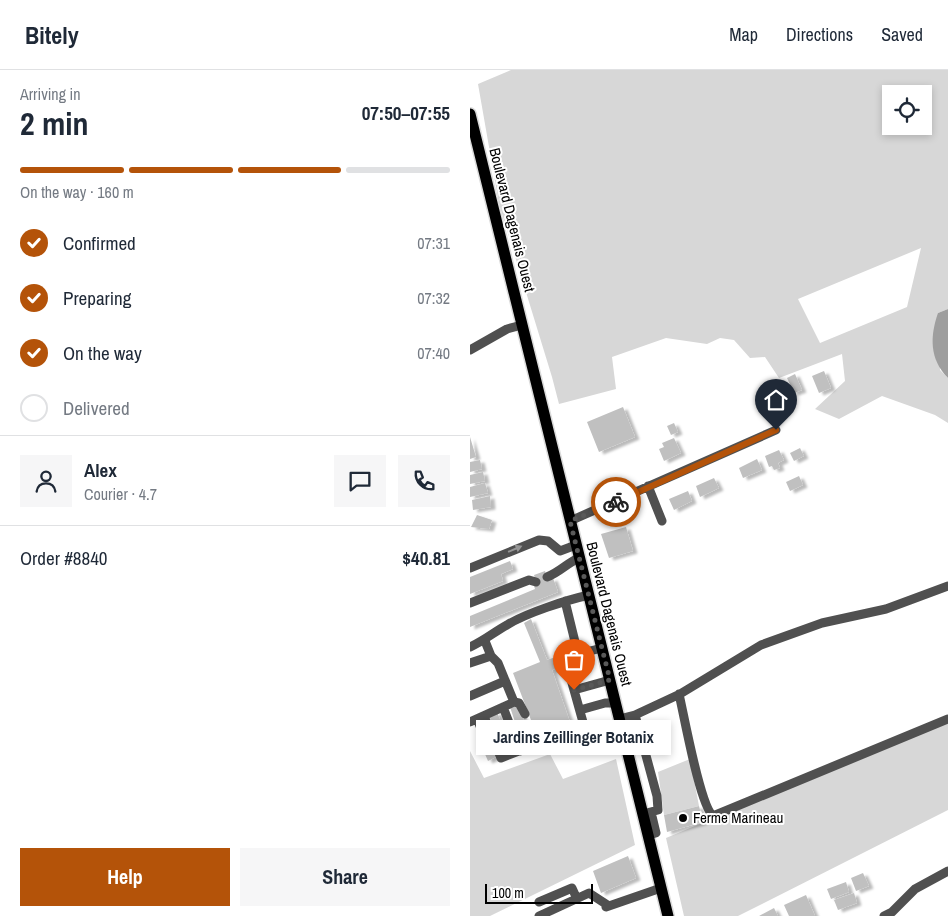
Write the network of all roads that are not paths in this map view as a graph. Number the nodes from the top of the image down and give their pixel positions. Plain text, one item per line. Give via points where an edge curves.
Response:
1 (470, 114) edge
2 (522, 325) junction
3 (470, 350) edge
4 (776, 430) dead end
5 (648, 486) junction
6 (570, 521) junction
7 (662, 521) dead end
8 (576, 545) junction
9 (579, 558) junction
10 (470, 568) edge
11 (547, 577) dead end
12 (536, 582) dead end
13 (948, 586) edge
14 (589, 594) junction
15 (565, 601) junction
16 (470, 603) edge
17 (485, 641) junction
18 (470, 647) edge
19 (602, 648) junction
20 (578, 654) junction
21 (491, 656) junction
22 (470, 663) edge
23 (610, 680) junction
24 (505, 681) junction
25 (574, 690) junction
26 (679, 694) junction
27 (470, 696) edge
28 (514, 702) junction
29 (616, 703) junction
30 (503, 707) junction
31 (580, 710) junction
32 (525, 714) dead end
33 (635, 715) junction
34 (477, 719) edge
35 (948, 720) edge
36 (621, 725) junction
37 (483, 733) dead end
38 (537, 744) dead end
39 (520, 751) junction
40 (647, 813) junction
41 (948, 871) edge
42 (661, 888) junction
43 (577, 899) junction
44 (539, 902) dead end
45 (539, 916) edge
46 (668, 916) edge
47 (884, 916) edge

1 - 2 main road, Boulevard Dagenais Ouest
2 - 3 street via 507,329
2 - 6 main road, Boulevard Dagenais Ouest
4 - 5 street
5 - 6 street
5 - 7 street
6 - 8 main road, Boulevard Dagenais Ouest
8 - 9 main road, Boulevard Dagenais Ouest
10 -> 8 street via 539,540 548,541 560,551
9 - 11 street
9 - 14 main road, Boulevard Dagenais Ouest
12 - 16 street via 529,580
13 - 26 street via 886,609 786,635 746,652
14 - 15 street
14 - 19 main road, Boulevard Dagenais Ouest
15 - 17 street via 508,624
15 - 20 street
17 - 18 street
17 - 21 street
19 - 20 street
19 - 23 main road, Boulevard Dagenais Ouest
20 - 25 street via 582,666 568,669
21 - 22 street
21 - 24 street via 498,663
23 - 25 street
23 - 29 main road, Boulevard Dagenais Ouest
24 - 27 street
24 - 28 street
25 - 31 street
26 - 33 street
26 - 35 street via 686,735 706,805 715,816
28 - 30 street
28 - 32 street via 519,703
29 - 31 street
29 - 36 main road, Boulevard Dagenais Ouest
30 - 34 street
30 - 39 street
31 - 36 street via 588,740
33 - 36 street
33 - 40 street via 658,800 658,810
34 - 37 street
34 - 39 street via 501,758
36 - 40 main road, Boulevard Dagenais Ouest
38 - 39 street
40 - 42 main road, Boulevard Dagenais Ouest via 648,835
41 - 47 street via 915,889
42 - 43 street via 607,906 591,893
42 - 46 main road, Boulevard Dagenais Ouest
43 - 44 street via 572,888
43 - 45 street

